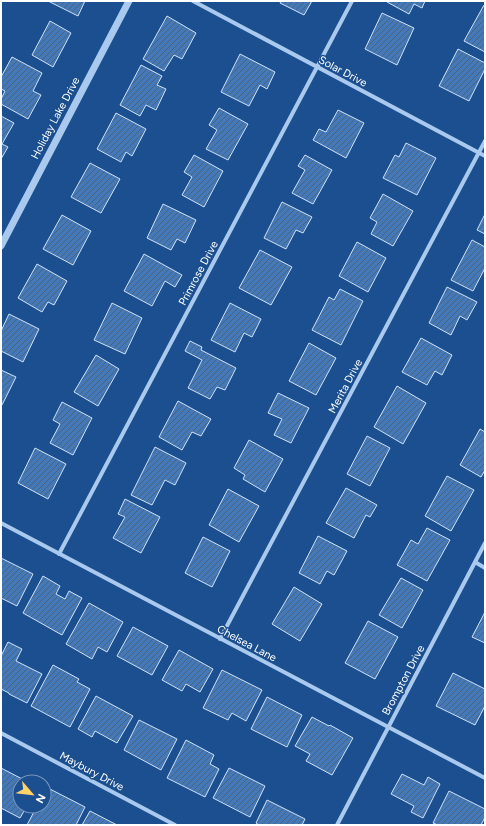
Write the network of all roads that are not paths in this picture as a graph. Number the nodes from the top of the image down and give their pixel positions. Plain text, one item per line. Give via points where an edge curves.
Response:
1 (129, 1) edge
2 (193, 1) edge
3 (352, 1) edge
4 (317, 68) junction
5 (485, 141) edge
6 (479, 153) junction
7 (485, 156) edge
8 (1, 246) edge
9 (1, 523) edge
10 (485, 543) edge
11 (59, 554) junction
12 (475, 562) junction
13 (485, 568) edge
14 (220, 639) junction
15 (388, 728) junction
16 (1, 734) edge
17 (485, 778) edge
18 (175, 825) edge
19 (337, 825) edge

1 - 8 street, Holiday Lake Drive
2 - 4 street, Solar Drive
3 - 4 street, Primrose Drive
4 - 6 street, Solar Drive
4 - 11 street, Primrose Drive
5 - 6 street, Merita Drive
6 - 7 street, Solar Drive
6 - 14 street, Merita Drive
9 - 11 street, Chelsea Lane
10 - 12 street, Brompton Drive
11 - 14 street, Chelsea Lane
12 - 13 street
12 - 15 street, Brompton Drive
14 - 15 street, Chelsea Lane
15 - 17 street, Chelsea Lane
15 - 19 street, Brompton Drive
16 - 18 street, Maybury Drive

